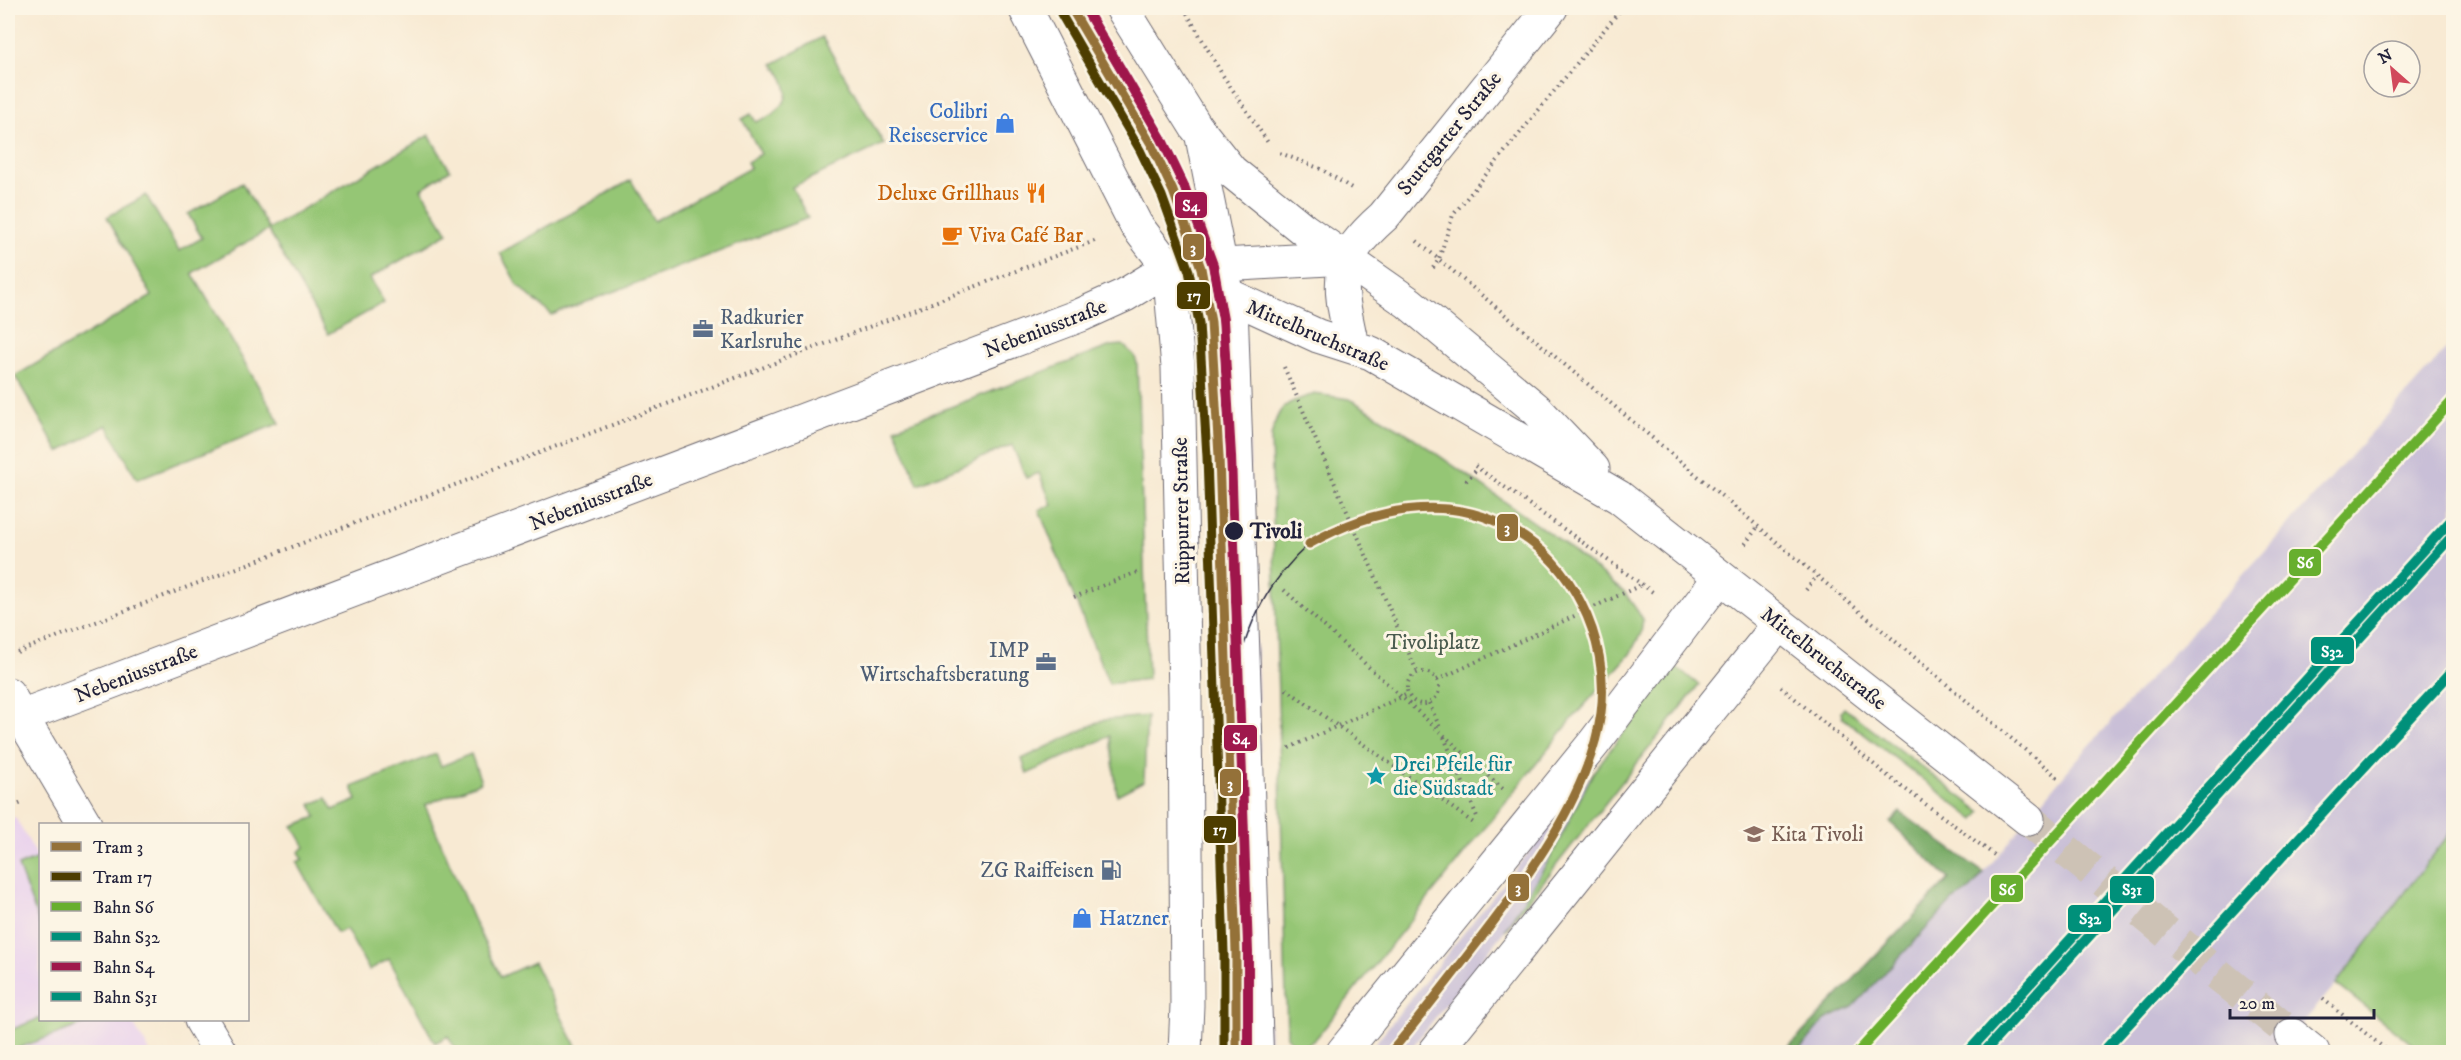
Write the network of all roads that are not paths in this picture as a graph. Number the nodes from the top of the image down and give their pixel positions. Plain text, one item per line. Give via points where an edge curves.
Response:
1 (1024, 8) edge
2 (1122, 8) edge
3 (1551, 8) edge
4 (1196, 127) junction
5 (1346, 258) junction
6 (1226, 265) junction
7 (1169, 268) junction
8 (1232, 299) junction
9 (1352, 345) junction
10 (1619, 497) junction
11 (1720, 577) junction
12 (1779, 624) junction
13 (12, 710) edge
14 (2028, 819) tunnel mouth
15 (84, 823) edge
16 (202, 1021) edge
17 (220, 1053) edge
18 (1185, 1053) edge
19 (1260, 1053) edge
20 (1343, 1053) edge
21 (1435, 1053) edge

1 - 7 street via 1136,225
2 - 4 street
3 - 5 street, Stuttgarter Straße
4 - 5 street via 1231,171
4 - 6 lane
5 - 6 street
5 - 9 street via 1341,287
5 - 10 street, Mittelbruchstraße via 1409,303 1536,409
6 - 7 street
6 - 8 lane
7 - 8 street, Mittelbruchstraße
7 - 13 street, Nebeniusstraße via 1125,295 1081,315
7 - 18 street, Rüppurrer Straße via 1178,368 1185,696
8 - 9 street, Mittelbruchstraße via 1318,336
8 - 19 lane
9 - 10 street, Mittelbruchstraße
10 - 11 street, Mittelbruchstraße
11 - 12 street, Mittelbruchstraße
11 - 20 street via 1534,818
12 - 14 street, Mittelbruchstraße
12 - 21 street
13 - 15 street
16 - 17 street

